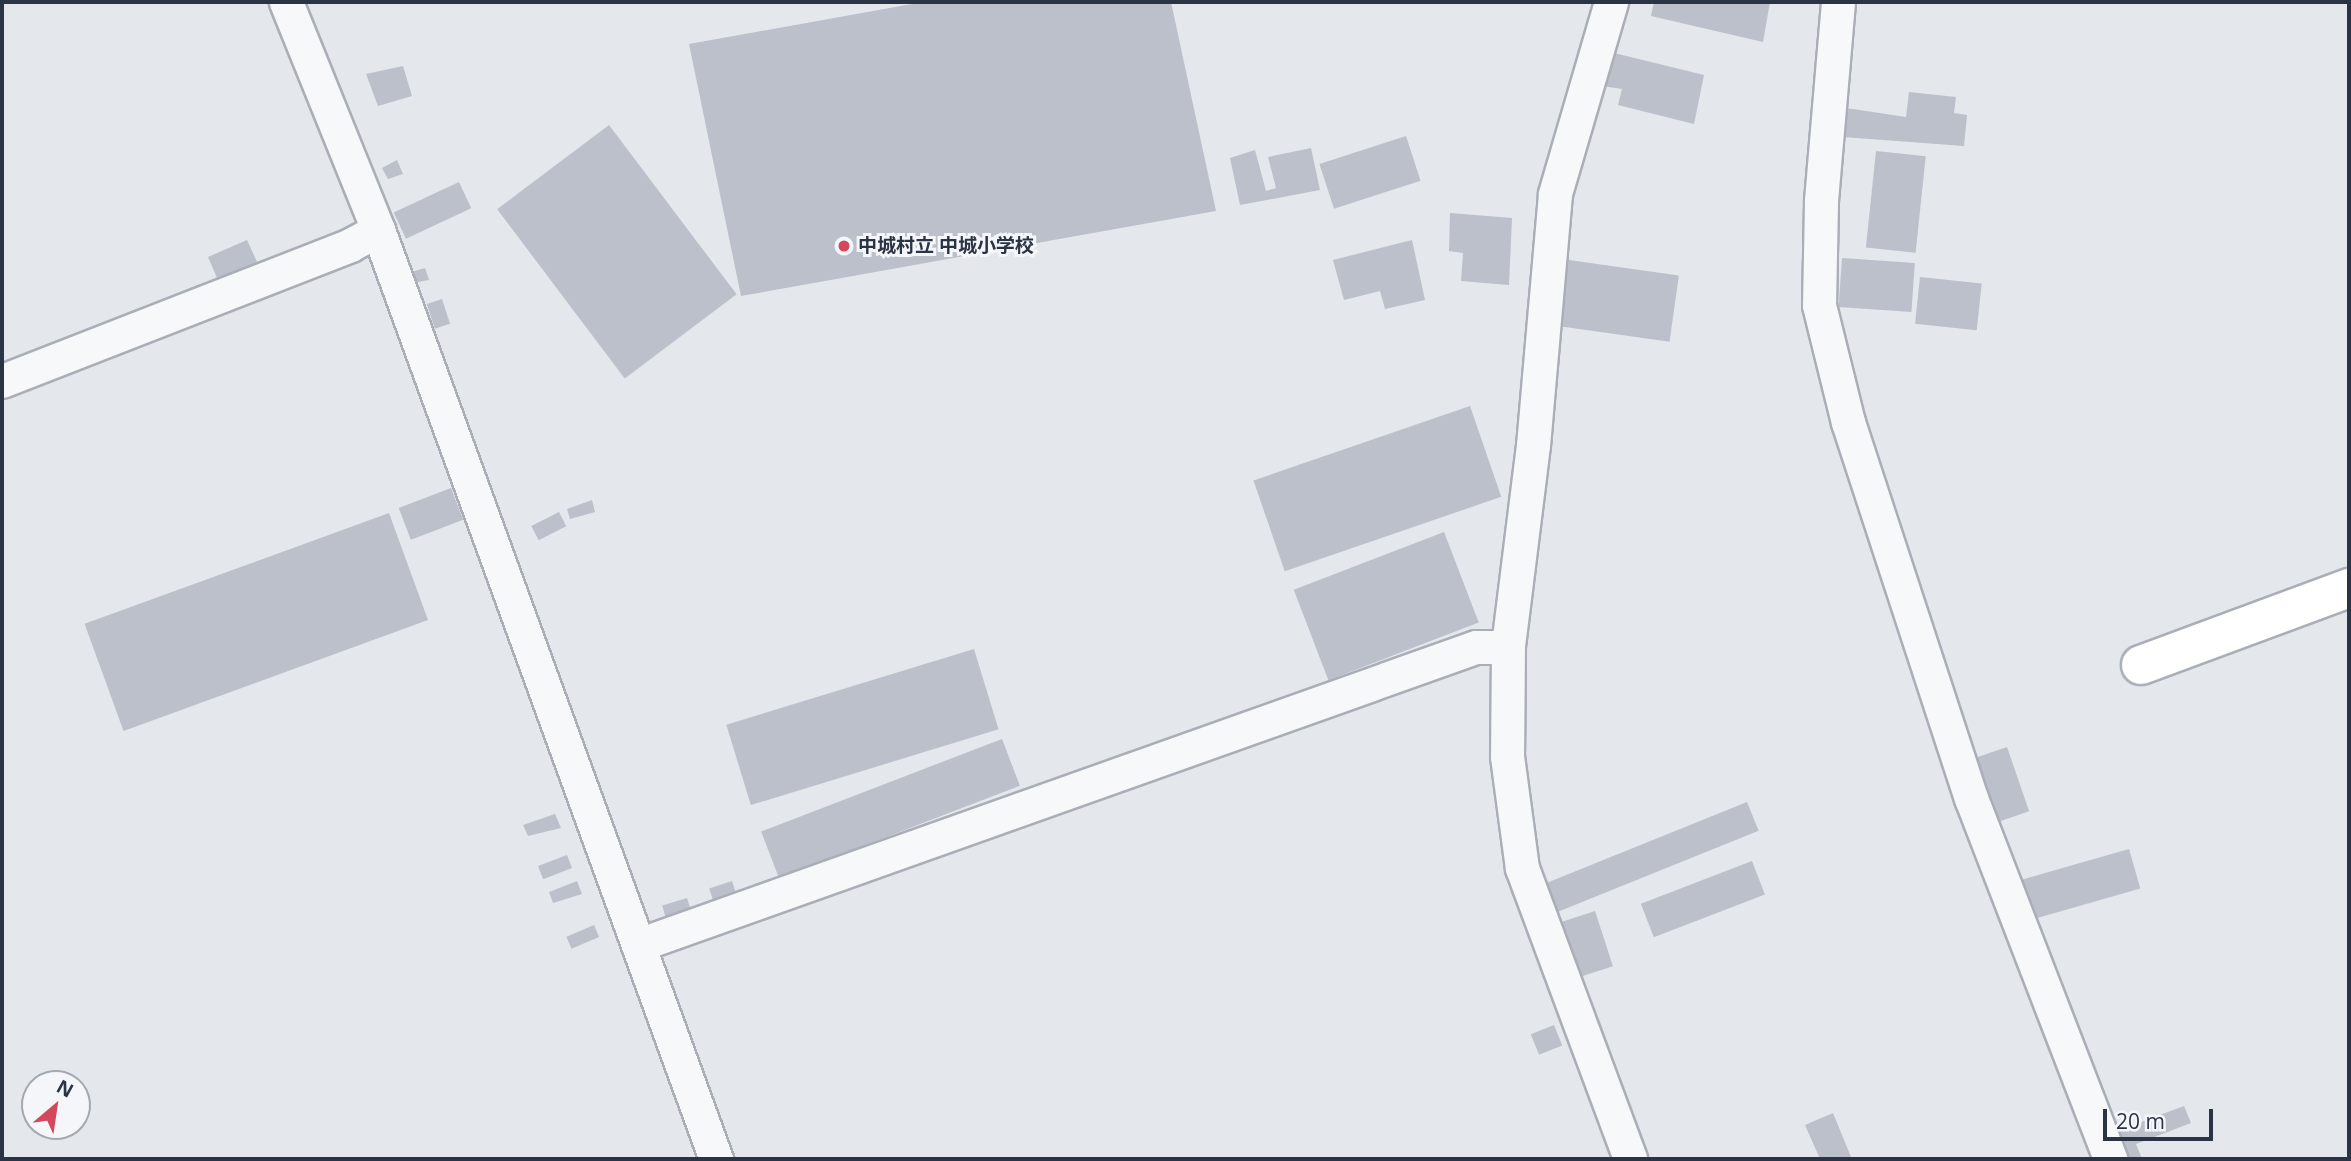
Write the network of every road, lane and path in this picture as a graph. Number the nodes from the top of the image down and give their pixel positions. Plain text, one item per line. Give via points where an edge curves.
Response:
1 (286, 2) edge
2 (1611, 2) edge
3 (1838, 2) edge
4 (378, 230) junction
5 (2, 381) edge
6 (2349, 588) edge
7 (1508, 647) junction
8 (2141, 665) dead end
9 (638, 945) junction
10 (716, 1159) edge
11 (1630, 1159) edge
12 (2110, 1159) edge

1 - 4 street
2 - 7 street via 1555,194 1533,444
3 - 12 street via 1821,202 1819,305 1849,422 1971,798
4 - 5 street
4 - 9 street
6 - 8 street
7 - 9 street via 1476,647
7 - 11 street via 1507,755 1522,868
9 - 10 street

